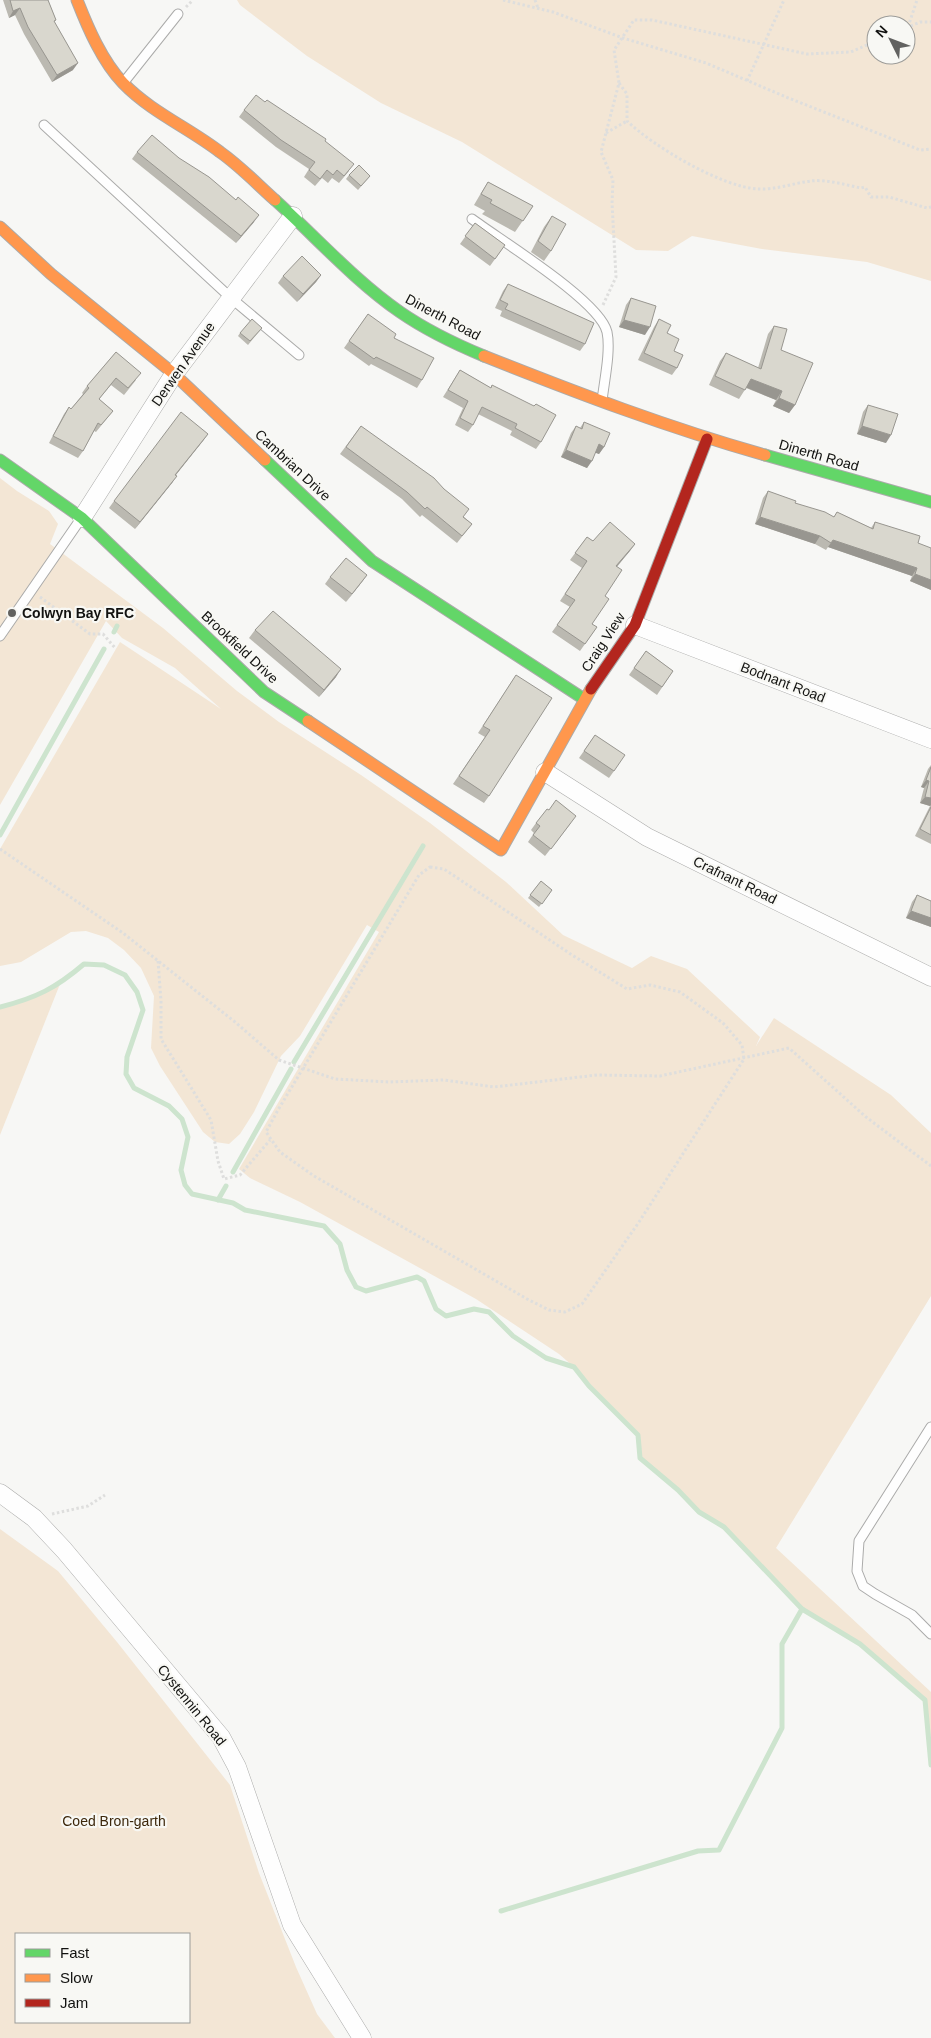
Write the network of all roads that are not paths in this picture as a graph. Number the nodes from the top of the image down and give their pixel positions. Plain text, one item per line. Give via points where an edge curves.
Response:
1 (77, 0) edge
2 (178, 14) dead end
3 (123, 83) junction
4 (44, 125) dead end
5 (293, 216) junction
6 (472, 220) dead end
7 (0, 227) edge
8 (231, 298) junction
9 (299, 355) dead end
10 (174, 374) junction
11 (602, 403) junction
12 (707, 439) junction
13 (0, 460) edge
14 (931, 502) edge
15 (82, 518) junction
16 (635, 624) junction
17 (0, 636) edge
18 (584, 699) junction
19 (931, 739) edge
20 (545, 772) junction
21 (501, 850) joint
22 (931, 977) edge
23 (931, 1427) edge
24 (0, 1493) edge
25 (931, 1634) edge
26 (362, 2038) edge

1 - 3 street, Dinerth Road via 106,61
2 - 3 lane
3 - 5 street, Dinerth Road via 150,107 221,152
4 - 8 lane
5 - 8 street, Derwen Avenue
5 - 11 street, Dinerth Road via 400,312 453,343
6 - 11 lane via 577,295 598,317 607,331
7 - 10 street, Cambrian Drive via 51,274
8 - 9 lane
8 - 10 street, Derwen Avenue
10 - 15 street, Derwen Avenue
10 - 18 street, Cambrian Drive via 372,560
11 - 12 street, Dinerth Road
12 - 14 street, Dinerth Road
12 - 16 street, Craig View
13 - 15 street, Brookfield Drive
15 - 17 lane
15 - 21 street, Brookfield Drive via 264,692
16 - 18 street, Craig View
16 - 19 street, Bodnant Road
18 - 20 street, Craig View
20 - 21 street, Craig View
20 - 22 street, Crafnant Road via 647,837
23 - 25 lane via 859,1541 857,1571 863,1586 912,1615
24 - 26 street, Cystennin Road via 34,1518 64,1550 221,1737 237,1767 292,1925

